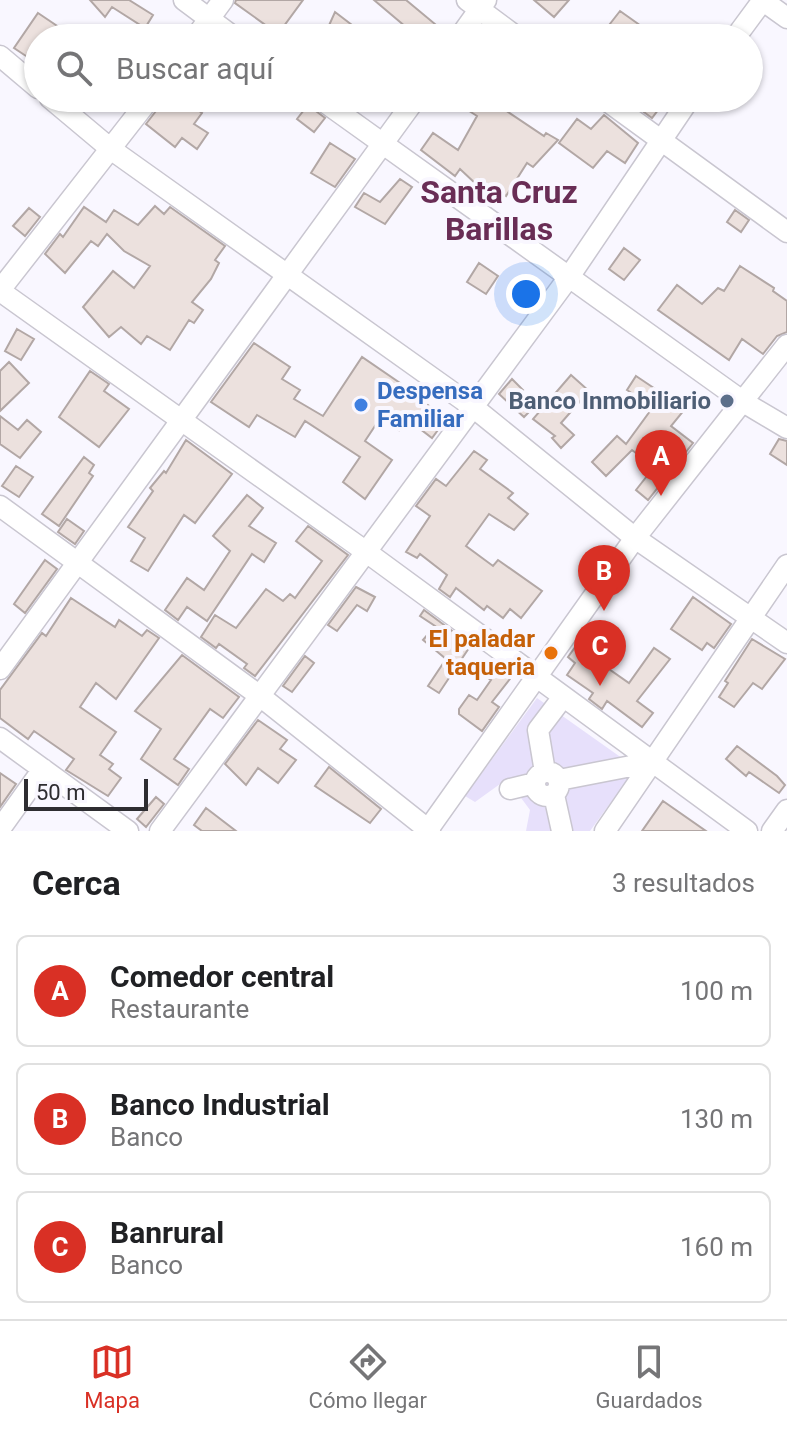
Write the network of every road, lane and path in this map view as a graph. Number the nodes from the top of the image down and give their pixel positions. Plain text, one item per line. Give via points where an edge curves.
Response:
1 (184, 0) edge
2 (223, 0) edge
3 (763, 0) edge
4 (478, 3) edge
5 (787, 18) edge
6 (209, 19) junction
7 (205, 24) edge
8 (216, 24) edge
9 (467, 24) edge
10 (502, 24) edge
11 (745, 24) edge
12 (0, 56) edge
13 (24, 76) edge
14 (67, 112) edge
15 (140, 112) edge
16 (339, 112) edge
17 (406, 112) edge
18 (623, 112) edge
19 (680, 112) edge
20 (660, 138) junction
21 (384, 144) junction
22 (112, 150) junction
23 (787, 232) edge
24 (288, 275) junction
25 (569, 277) junction
26 (0, 290) edge
27 (787, 345) edge
28 (745, 403) junction
29 (473, 407) junction
30 (181, 421) junction
31 (787, 428) edge
32 (0, 506) edge
33 (635, 538) junction
34 (365, 551) junction
35 (78, 563) junction
36 (787, 565) edge
37 (751, 618) junction
38 (787, 643) edge
39 (0, 669) edge
40 (538, 679) junction
41 (260, 696) junction
42 (563, 697) junction
43 (0, 738) edge
44 (652, 762) junction
45 (43, 769) junction
46 (548, 782) junction
47 (510, 789) dead end
48 (787, 810) edge
49 (0, 829) edge
50 (128, 831) edge
51 (160, 831) edge
52 (428, 831) edge
53 (562, 831) edge
54 (605, 831) edge
55 (747, 831) edge
56 (772, 831) edge

1 - 6 street
2 - 6 street
3 - 5 street
3 - 11 street
4 - 9 street
4 - 10 street
6 - 7 street
6 - 8 street
12 - 13 street
14 - 22 street
15 - 22 street
16 - 21 street
17 - 21 street
18 - 20 street
19 - 20 street
20 - 23 street
20 - 25 street
21 - 24 street
21 - 25 street
22 - 24 street
22 - 26 street
24 - 29 street
24 - 30 street
25 - 28 street
25 - 29 street
26 - 30 street
27 - 28 street
28 - 31 street
28 - 33 street
29 - 33 street
29 - 34 street
30 - 34 street
30 - 35 street
32 - 35 street
33 - 37 street
33 - 40 street
34 - 40 street
34 - 41 street
35 - 39 street
35 - 41 street
36 - 37 street
37 - 38 street
37 - 44 street
40 - 42 street
40 - 52 street
41 - 51 street
41 - 52 street
42 - 44 street
42 - 46 street via 538,730
43 - 45 street
44 - 46 street
44 - 54 street
44 - 55 street
45 - 49 street
45 - 50 street
46 - 47 street
46 - 53 street
48 - 56 street

